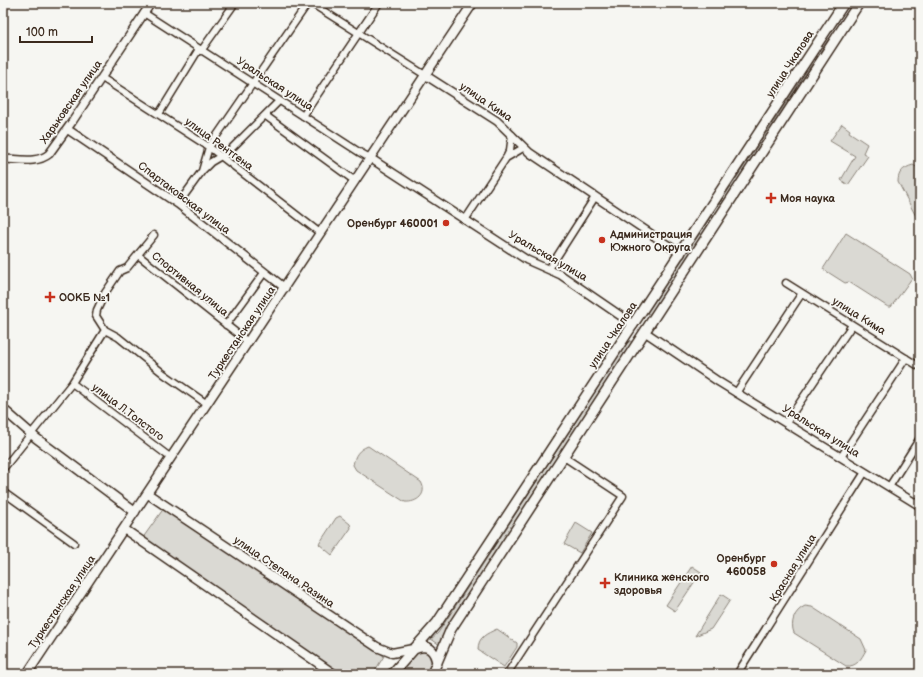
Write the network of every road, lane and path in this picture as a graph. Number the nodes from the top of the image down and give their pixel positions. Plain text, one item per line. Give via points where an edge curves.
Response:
1 (151, 3) edge
2 (235, 3) edge
3 (309, 3) edge
4 (379, 3) edge
5 (473, 3) edge
6 (844, 3) edge
7 (859, 3) edge
8 (144, 13) junction
9 (826, 31) junction
10 (359, 34) junction
11 (837, 38) junction
12 (200, 50) junction
13 (425, 75) junction
14 (102, 78) junction
15 (253, 84) junction
16 (279, 101) junction
17 (159, 114) junction
18 (266, 116) junction
19 (303, 116) junction
20 (67, 129) junction
21 (512, 135) junction
22 (209, 147) junction
23 (523, 148) junction
24 (221, 157) junction
25 (370, 158) junction
26 (506, 158) junction
27 (3, 159) edge
28 (202, 171) junction
29 (355, 181) junction
30 (595, 197) junction
31 (178, 204) junction
32 (465, 220) junction
33 (320, 233) junction
34 (154, 235) dead end
35 (681, 254) junction
36 (138, 255) junction
37 (549, 269) junction
38 (264, 272) junction
39 (786, 283) dead end
40 (284, 288) junction
41 (802, 293) junction
42 (226, 325) junction
43 (634, 325) junction
44 (852, 325) junction
45 (105, 330) junction
46 (644, 332) junction
47 (248, 342) junction
48 (906, 358) junction
49 (606, 366) junction
50 (920, 367) edge
51 (618, 373) junction
52 (72, 383) junction
53 (736, 392) junction
54 (207, 404) junction
55 (3, 409) edge
56 (786, 423) junction
57 (31, 433) junction
58 (920, 438) edge
59 (564, 457) junction
60 (841, 457) junction
61 (171, 458) junction
62 (3, 469) edge
63 (865, 472) junction
64 (889, 487) junction
65 (3, 492) edge
66 (148, 494) junction
67 (920, 506) edge
68 (135, 512) junction
69 (124, 529) junction
70 (74, 543) dead end
71 (413, 649) junction
72 (437, 664) junction
73 (27, 674) edge
74 (334, 674) edge
75 (392, 674) edge
76 (432, 674) edge
77 (437, 674) edge
78 (507, 674) edge
79 (737, 674) edge

1 - 8 street, Харьковская улица
2 - 12 street
3 - 10 street, улица Кима
3 - 15 street
4 - 10 street
5 - 13 main road, Туркестанская улица
6 - 9 main road, улица Чкалова
7 - 11 main road
8 - 12 street, Уральская улица
8 - 14 street, Харьковская улица
9 - 11 main road
9 - 35 main road, улица Чкалова
10 - 13 street, улица Кима
10 - 19 street
11 - 46 main road
12 - 15 street, Уральская улица
12 - 17 street
13 - 21 street, улица Кима via 490,116
13 - 25 main road, Туркестанская улица
14 - 17 street, улица Рентгена
14 - 20 street, Харьковская улица
15 - 16 street, Уральская улица
15 - 22 street
16 - 18 street
16 - 19 street, Уральская улица
17 - 22 street, улица Рентгена
18 - 24 street
18 - 29 street
19 - 25 street, Уральская улица
20 - 27 street, Харьковская улица via 44,158
20 - 31 street, Спартаковская улица
21 - 23 street, улица Кима
21 - 26 street
22 - 24 street, улица Рентгена
22 - 28 street
23 - 26 street
23 - 30 street, улица Кима
24 - 28 street
24 - 33 street, улица Рентгена
25 - 29 main road, Туркестанская улица
25 - 32 street, Уральская улица
26 - 32 street
28 - 31 street
29 - 33 main road, Туркестанская улица
30 - 35 street, улица Кима
30 - 37 street
31 - 38 street, Спартаковская улица
32 - 37 street, Уральская улица via 527,260
33 - 40 main road, Туркестанская улица
34 - 36 street
35 - 43 main road, улица Чкалова
36 - 42 street, Спортивная улица
36 - 45 street via 127,268 120,271 97,310 96,316
37 - 43 street, Уральская улица
38 - 40 street, Спартаковская улица
38 - 42 street
39 - 41 street, улица Кима
40 - 47 main road, Туркестанская улица
41 - 44 street, улица Кима
41 - 53 street
42 - 47 street, Спортивная улица
43 - 46 main road, Уральская улица
43 - 49 main road, улица Чкалова
44 - 48 street, улица Кима
44 - 56 street
45 - 52 street
45 - 54 street
46 - 51 main road
46 - 53 street, Уральская улица
47 - 54 main road, Туркестанская улица
48 - 50 street, улица Кима
48 - 60 street
49 - 51 main road
49 - 71 main road, улица Чкалова via 437,623
51 - 59 main road
52 - 57 street
52 - 61 street, улица Л.Толстого
53 - 56 street, Уральская улица
54 - 61 main road, Туркестанская улица
55 - 57 main road
56 - 60 street, Уральская улица
57 - 62 street
57 - 68 main road
58 - 64 street
59 - 72 main road via 451,629
59 - 78 street via 623,496
60 - 63 street, Уральская улица
61 - 66 main road, Туркестанская улица
63 - 64 street, Уральская улица
63 - 79 street, Красная улица
64 - 67 street, Уральская улица
65 - 70 street
66 - 68 main road, Туркестанская улица
66 - 71 main road, улица Степана Разина via 367,641 392,652
68 - 69 main road, Туркестанская улица
69 - 73 main road, Туркестанская улица
69 - 74 main road
71 - 72 main road via 425,646 430,648 434,651
71 - 75 main road, улица Чкалова
72 - 76 main road
72 - 77 main road

